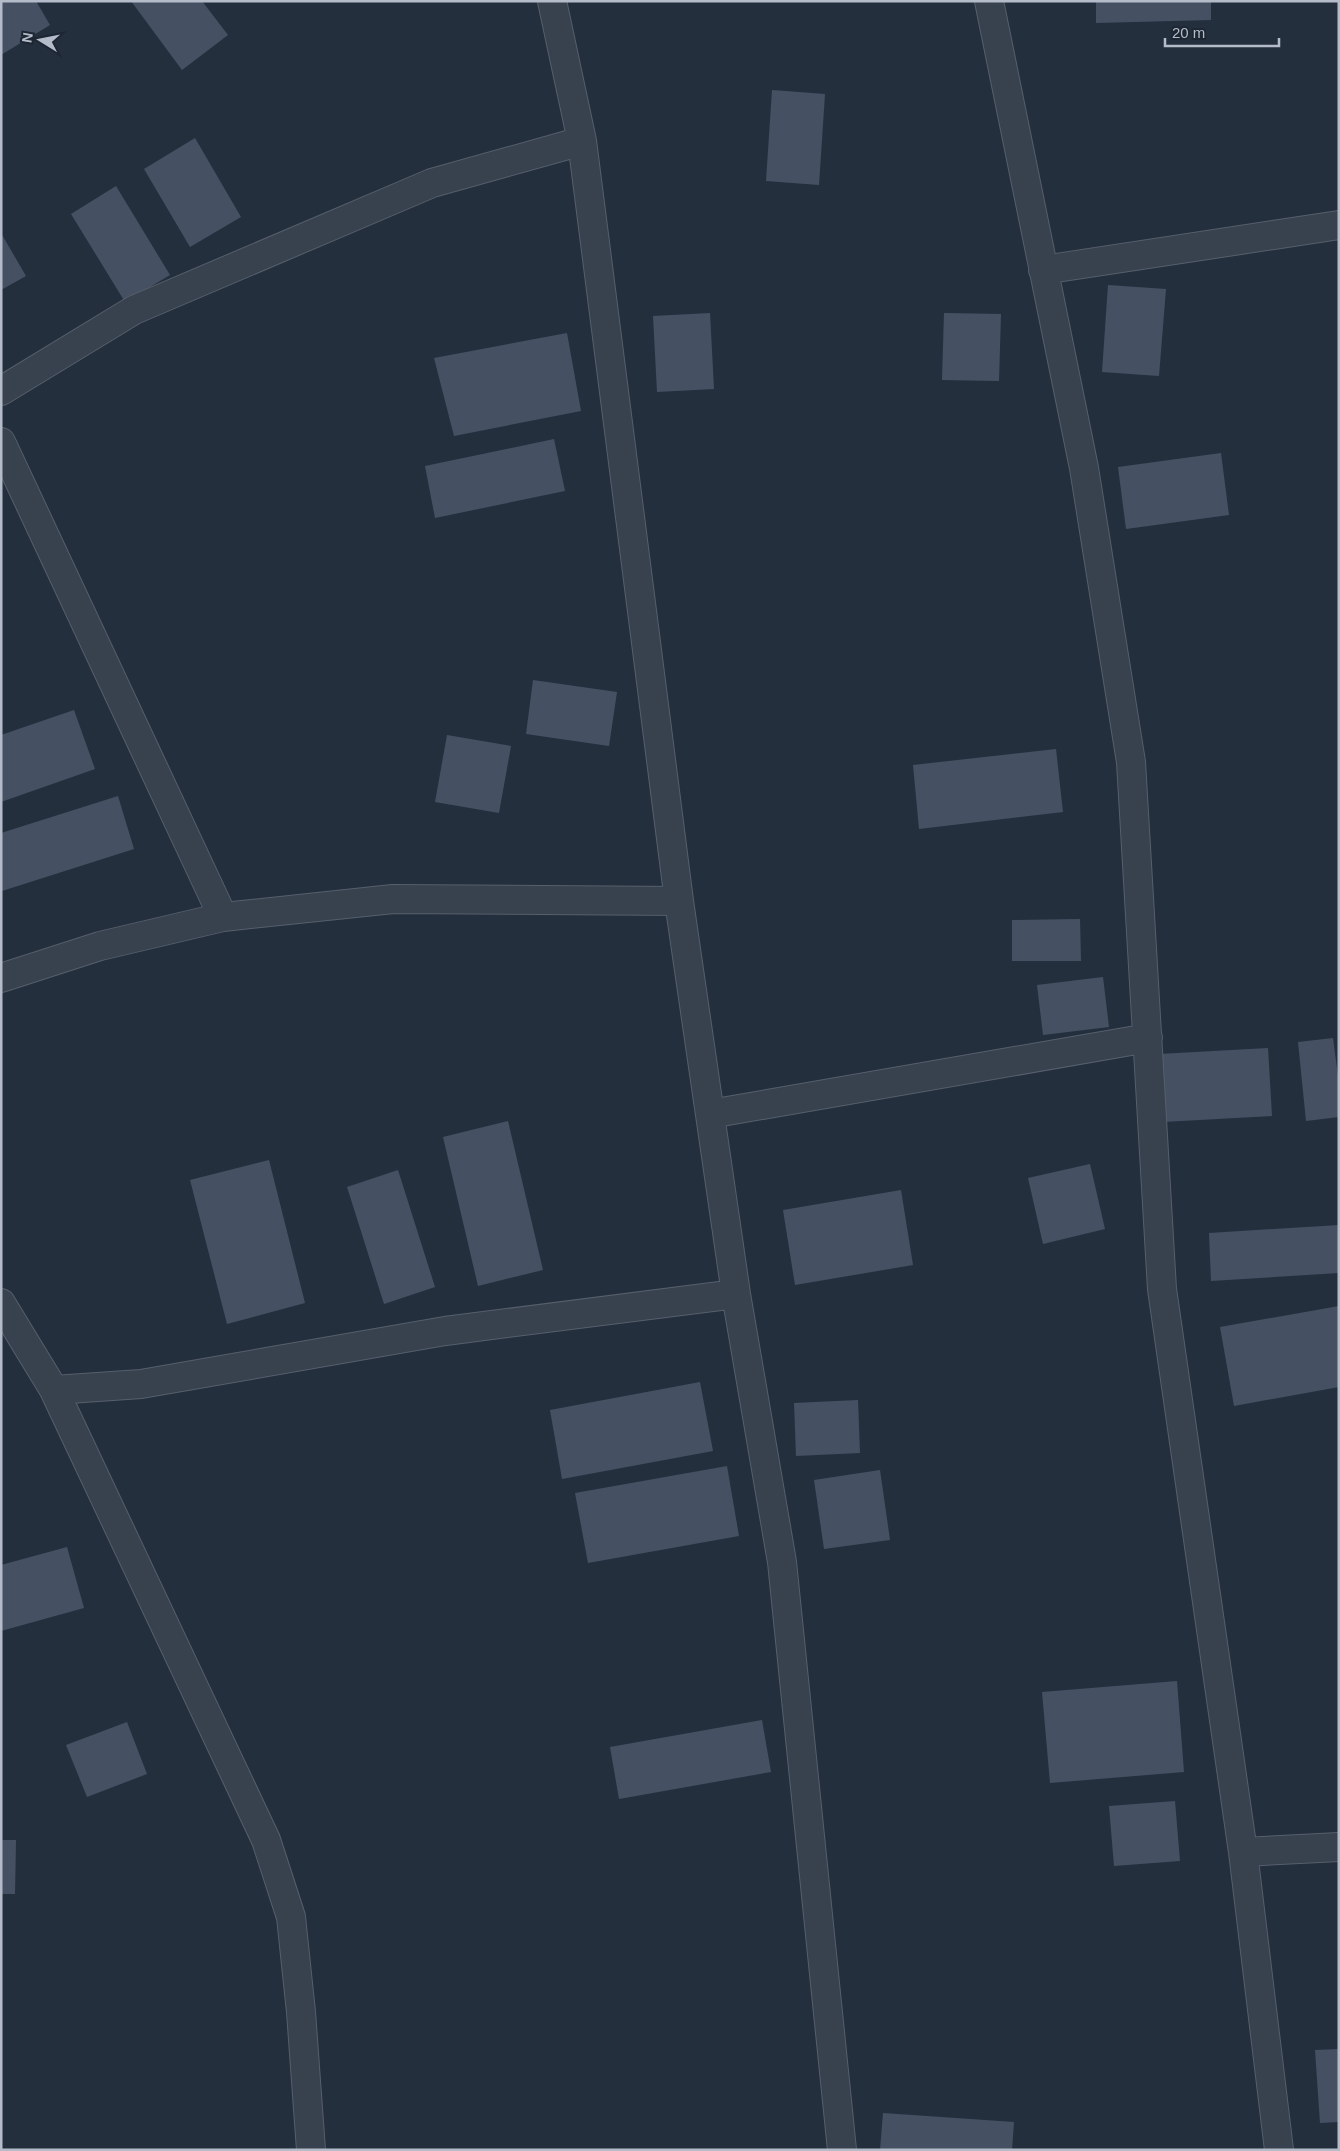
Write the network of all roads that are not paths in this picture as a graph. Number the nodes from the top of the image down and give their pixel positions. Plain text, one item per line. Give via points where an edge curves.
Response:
1 (552, 1) edge
2 (989, 1) edge
3 (582, 141) junction
4 (1339, 225) edge
5 (1043, 270) junction
6 (1, 391) edge
7 (1, 442) edge
8 (678, 901) junction
9 (223, 917) junction
10 (1, 978) edge
11 (1148, 1038) junction
12 (710, 1114) junction
13 (736, 1294) junction
14 (1, 1303) edge
15 (54, 1390) junction
16 (1339, 1847) edge
17 (1243, 1852) junction
18 (311, 2150) edge
19 (842, 2150) edge
20 (1279, 2150) edge

1 - 3 street
2 - 5 street
3 - 6 street via 432,183 143,306
3 - 8 street
4 - 5 street
5 - 11 street via 1084,468 1131,762
7 - 9 street
8 - 9 street via 393,900
8 - 12 street
9 - 10 street via 100,946
11 - 12 street
11 - 17 street via 1162,1289
12 - 13 street
13 - 15 street via 445,1331 141,1384
13 - 19 street via 782,1562
14 - 15 street
15 - 18 street via 266,1840 291,1917
16 - 17 street
17 - 20 street

